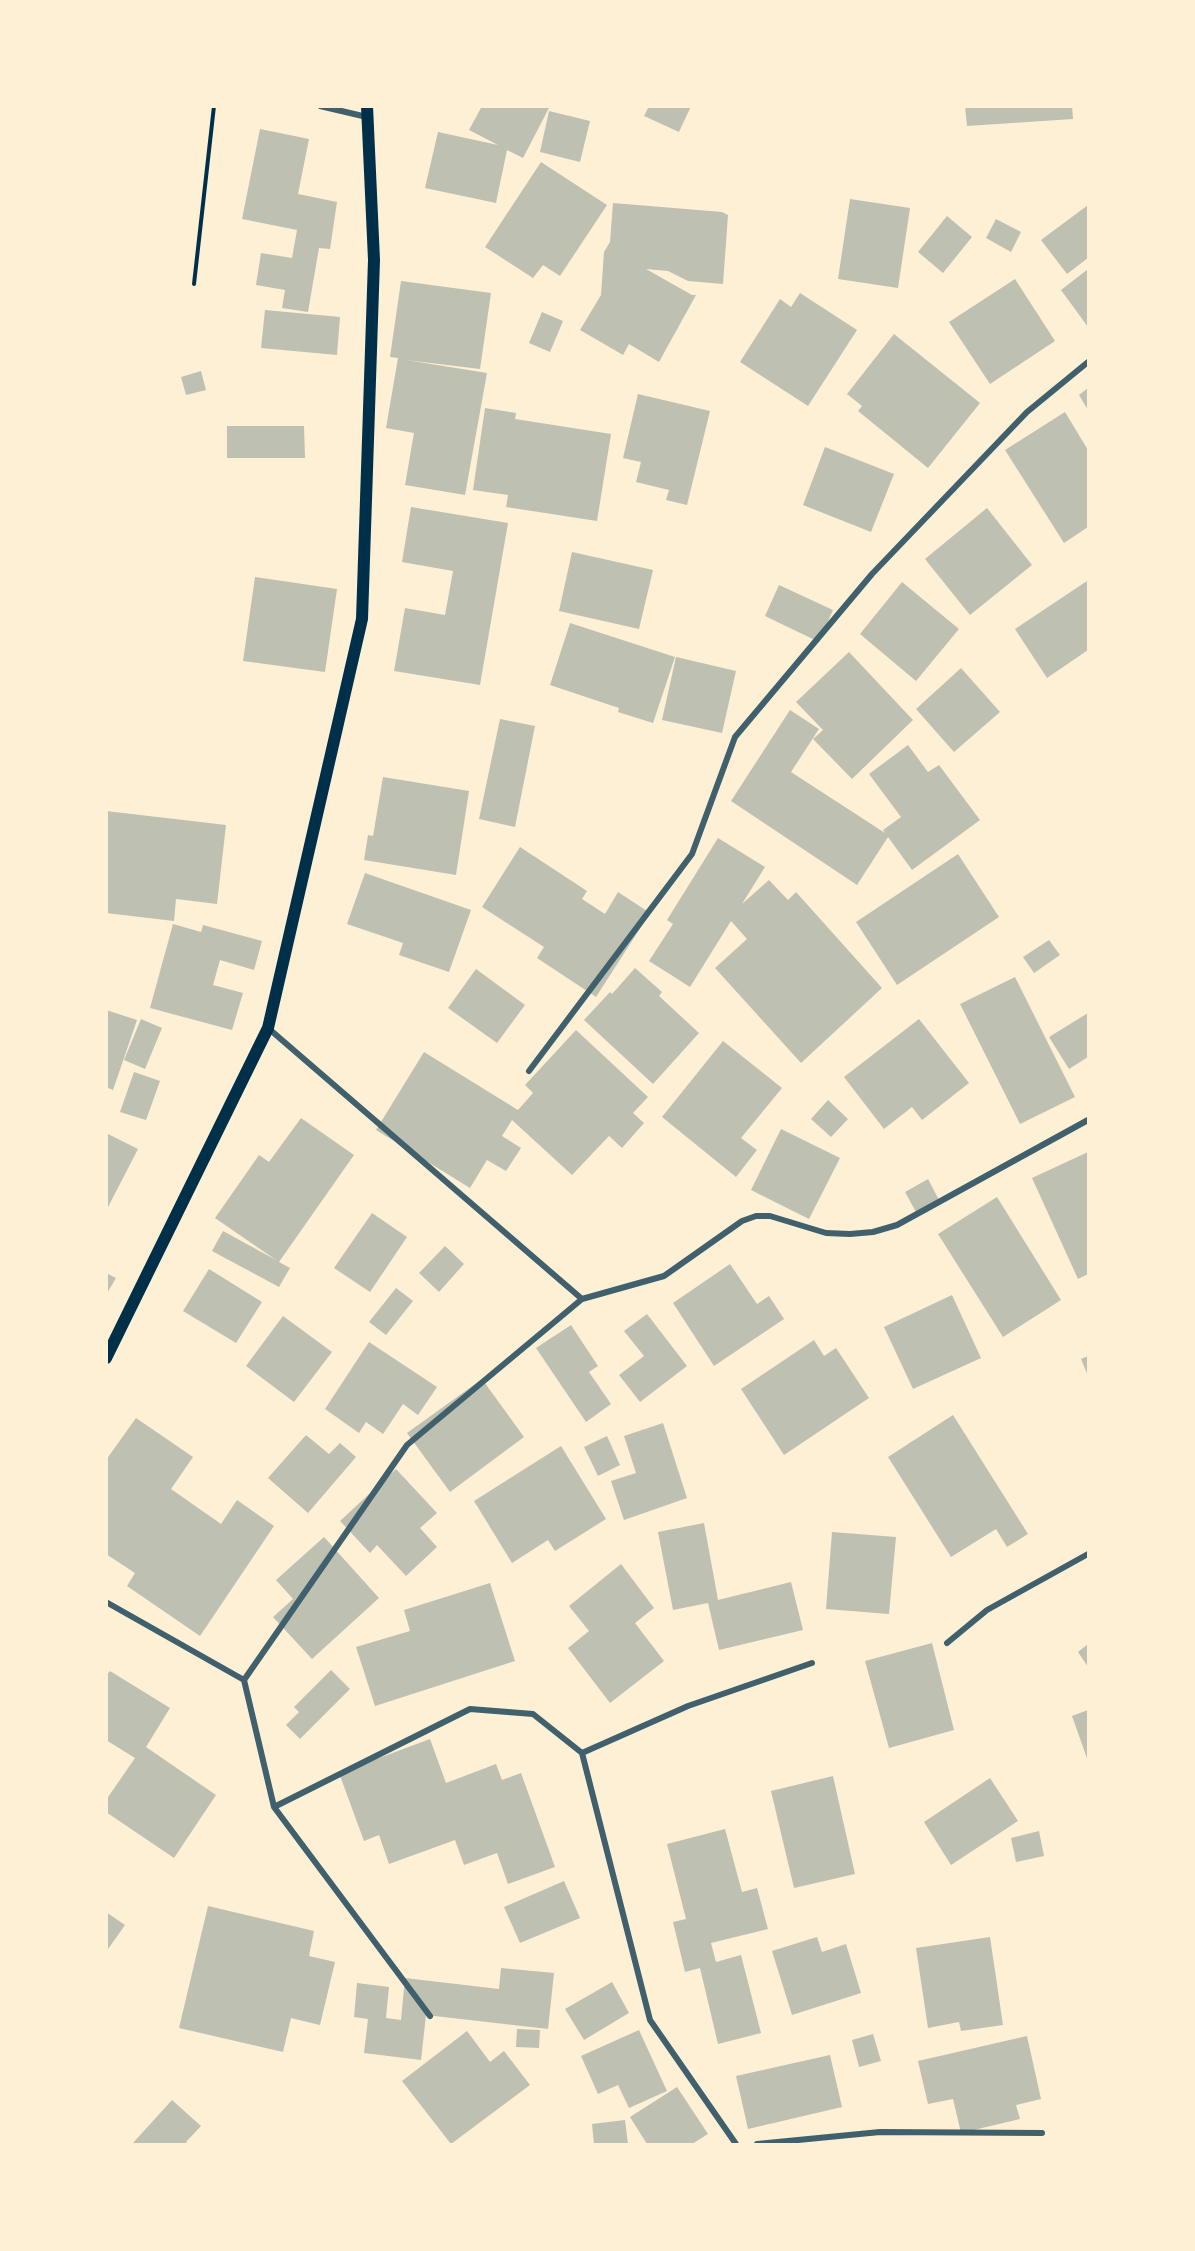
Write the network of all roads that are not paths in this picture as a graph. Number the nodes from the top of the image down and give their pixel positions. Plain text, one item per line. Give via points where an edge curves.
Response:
1 (320, 106) edge
2 (367, 112) edge
3 (1089, 362) edge
4 (268, 1028) junction
5 (529, 1071) dead end
6 (1089, 1120) edge
7 (582, 1299) junction
8 (106, 1358) edge
9 (1089, 1554) edge
10 (106, 1602) edge
11 (947, 1643) dead end
12 (812, 1663) dead end
13 (244, 1680) junction
14 (582, 1753) junction
15 (274, 1807) junction
16 (430, 2016) dead end
17 (1042, 2133) dead end
18 (736, 2145) edge
19 (757, 2145) edge

1 - 2 street
2 - 4 main road via 374,260 362,619
3 - 5 street via 1027,412 872,574 735,737 692,854
4 - 7 street
4 - 8 main road
6 - 7 street via 897,1225 873,1232 826,1233 770,1216 756,1216 742,1221 664,1276
7 - 13 street via 407,1445
9 - 11 street via 987,1610
10 - 13 street
12 - 14 street via 688,1706
13 - 15 street
14 - 15 street via 533,1714 470,1709
14 - 18 street via 650,2020
15 - 16 street
17 - 19 street via 880,2132

